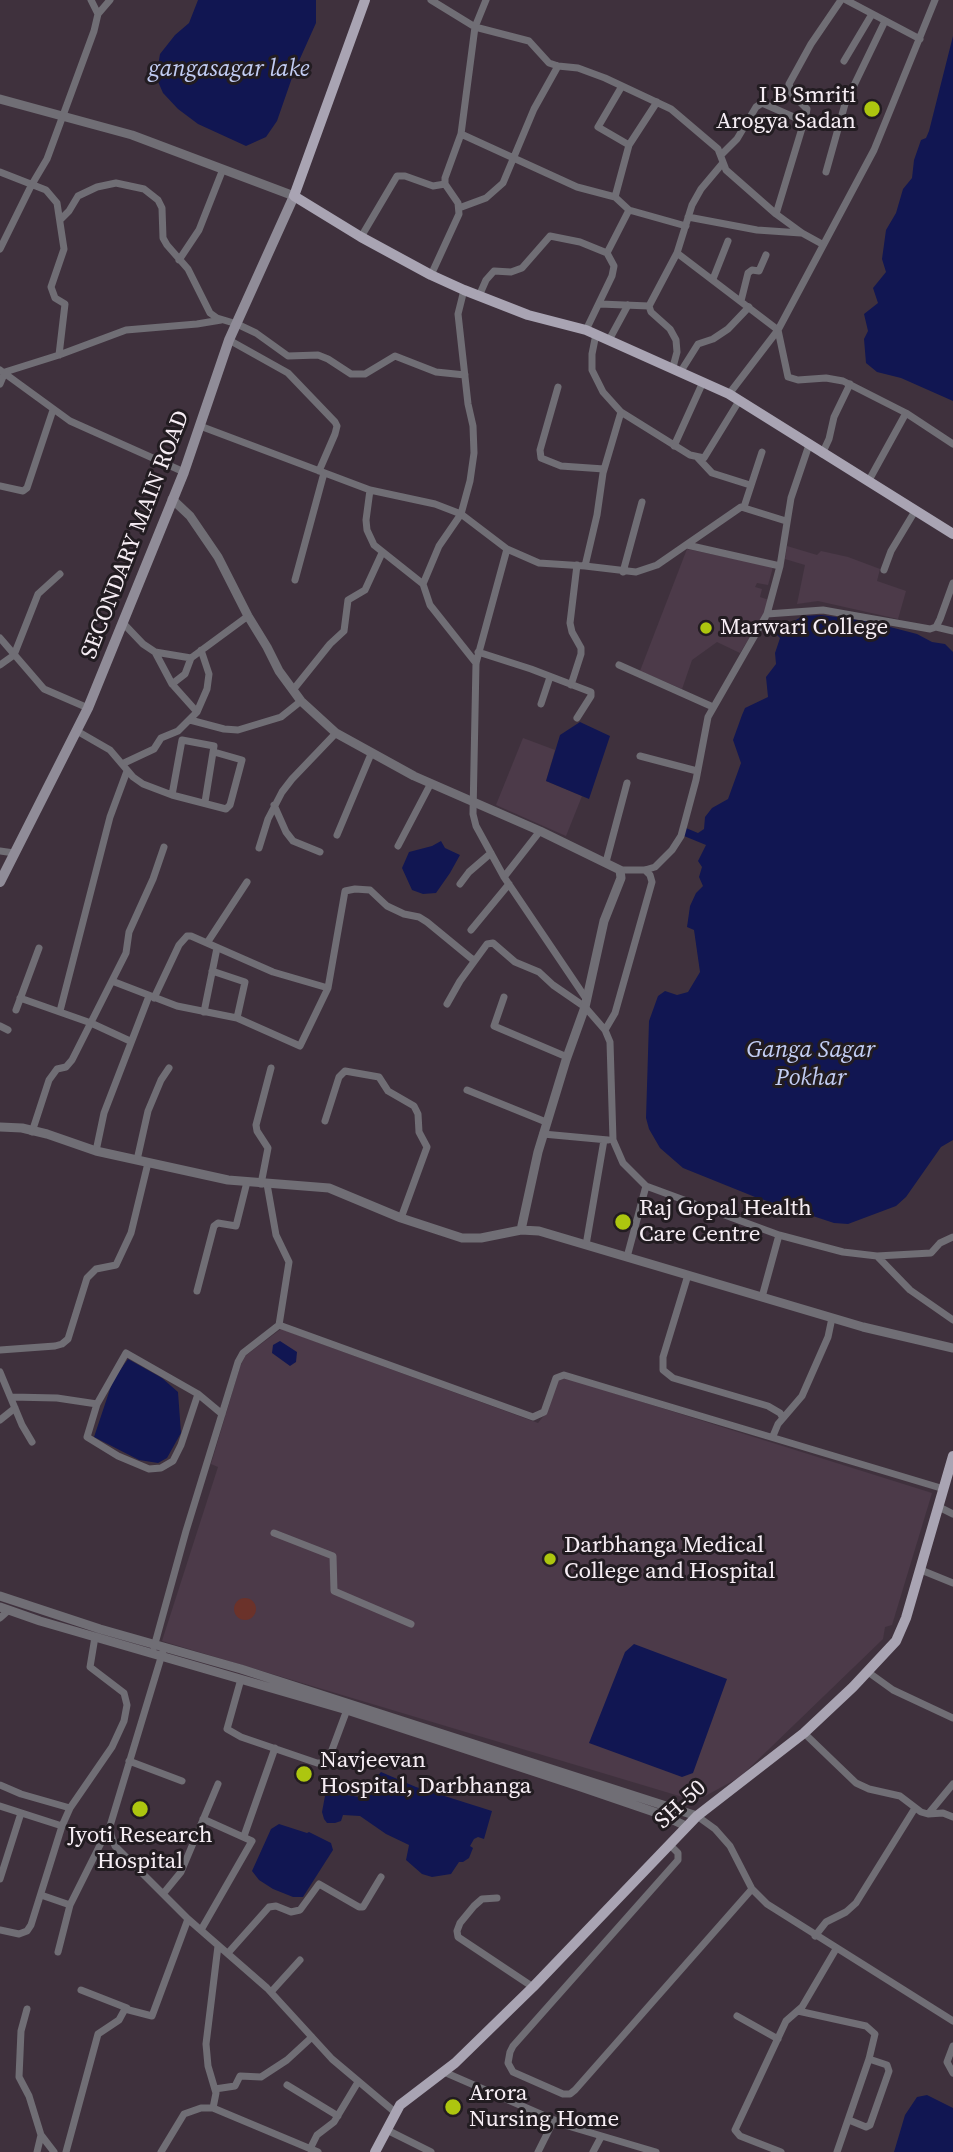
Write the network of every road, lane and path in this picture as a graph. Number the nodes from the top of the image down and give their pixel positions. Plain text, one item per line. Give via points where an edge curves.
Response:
1 (91, 0) edge
2 (110, 0) edge
3 (365, 0) edge
4 (431, 0) edge
5 (486, 0) edge
6 (844, 0) edge
7 (934, 0) edge
8 (97, 14) junction
9 (872, 14) junction
10 (886, 21) junction
11 (475, 27) junction
12 (920, 39) junction
13 (844, 61) dead end
14 (558, 66) junction
15 (622, 86) junction
16 (0, 99) edge
17 (657, 102) junction
18 (63, 117) junction
19 (805, 122) junction
20 (461, 134) junction
21 (629, 145) junction
22 (722, 154) junction
23 (514, 159) junction
24 (722, 163) junction
25 (223, 169) junction
26 (0, 172) edge
27 (826, 172) dead end
28 (446, 184) junction
29 (30, 186) junction
30 (294, 196) junction
31 (615, 197) junction
32 (459, 208) junction
33 (629, 210) junction
34 (776, 214) junction
35 (61, 219) junction
36 (687, 222) junction
37 (802, 233) junction
38 (361, 237) junction
39 (728, 241) dead end
40 (822, 244) junction
41 (0, 249) edge
42 (607, 253) junction
43 (677, 253) junction
44 (766, 255) dead end
45 (179, 260) junction
46 (431, 275) junction
47 (713, 279) junction
48 (464, 290) junction
49 (480, 296) junction
50 (741, 301) junction
51 (600, 304) junction
52 (628, 305) junction
53 (649, 306) junction
54 (749, 307) junction
55 (222, 320) junction
56 (237, 324) junction
57 (778, 330) junction
58 (591, 332) junction
59 (229, 340) junction
60 (609, 340) junction
61 (59, 355) junction
62 (677, 369) junction
63 (2, 371) edge
64 (466, 375) junction
65 (704, 382) junction
66 (0, 384) edge
67 (850, 384) junction
68 (558, 387) dead end
69 (729, 394) junction
70 (740, 401) junction
71 (53, 410) junction
72 (621, 411) junction
73 (906, 413) junction
74 (200, 426) junction
75 (953, 444) edge
76 (809, 445) junction
77 (674, 446) junction
78 (762, 452) dead end
79 (822, 453) junction
80 (698, 458) junction
81 (604, 469) junction
82 (184, 472) junction
83 (321, 472) junction
84 (868, 482) junction
85 (750, 485) junction
86 (0, 486) edge
87 (370, 490) junction
88 (172, 499) junction
89 (642, 502) dead end
90 (744, 507) junction
91 (915, 511) junction
92 (461, 514) junction
93 (786, 521) junction
94 (953, 534) edge
95 (687, 545) junction
96 (507, 549) junction
97 (382, 552) junction
98 (581, 566) junction
99 (780, 566) junction
100 (884, 570) dead end
101 (623, 572) junction
102 (60, 574) dead end
103 (295, 580) dead end
104 (423, 584) junction
105 (953, 585) edge
106 (767, 614) junction
107 (248, 617) junction
108 (123, 623) junction
109 (936, 627) junction
110 (953, 631) edge
111 (0, 638) edge
112 (201, 650) junction
113 (155, 652) junction
114 (478, 652) junction
115 (14, 655) junction
116 (191, 657) junction
117 (476, 663) junction
118 (618, 664) dead end
119 (0, 665) edge
120 (550, 677) junction
121 (172, 684) junction
122 (571, 685) junction
123 (293, 690) junction
124 (301, 701) junction
125 (541, 704) dead end
126 (713, 707) junction
127 (89, 708) junction
128 (197, 712) junction
129 (578, 718) dead end
130 (190, 720) junction
131 (77, 731) junction
132 (336, 733) junction
133 (214, 752) junction
134 (371, 754) junction
135 (640, 756) dead end
136 (124, 767) junction
137 (697, 771) junction
138 (431, 783) junction
139 (627, 783) dead end
140 (172, 795) junction
141 (205, 802) junction
142 (473, 802) junction
143 (274, 805) junction
144 (540, 831) junction
145 (337, 835) dead end
146 (398, 846) dead end
147 (164, 847) dead end
148 (259, 848) dead end
149 (0, 851) edge
150 (320, 852) dead end
151 (14, 853) junction
152 (491, 853) junction
153 (606, 862) junction
154 (620, 870) junction
155 (645, 870) junction
156 (504, 877) junction
157 (247, 881) dead end
158 (0, 882) edge
159 (460, 884) dead end
160 (509, 884) junction
161 (471, 930) dead end
162 (207, 943) junction
163 (39, 948) dead end
164 (217, 948) junction
165 (476, 959) junction
166 (212, 971) junction
167 (112, 981) junction
168 (328, 988) junction
169 (151, 997) junction
170 (504, 997) dead end
171 (20, 998) junction
172 (586, 1003) junction
173 (447, 1004) dead end
174 (16, 1010) dead end
175 (60, 1011) junction
176 (204, 1012) junction
177 (237, 1018) junction
178 (91, 1023) junction
179 (606, 1030) junction
180 (130, 1041) junction
181 (567, 1057) junction
182 (169, 1068) dead end
183 (271, 1068) dead end
184 (467, 1090) dead end
185 (325, 1121) dead end
186 (546, 1122) junction
187 (0, 1126) edge
188 (32, 1132) junction
189 (543, 1134) junction
190 (609, 1140) junction
191 (96, 1151) junction
192 (137, 1160) junction
193 (148, 1163) junction
194 (247, 1182) junction
195 (264, 1184) junction
196 (646, 1186) junction
197 (401, 1218) junction
198 (521, 1230) junction
199 (779, 1235) junction
200 (953, 1237) edge
201 (586, 1245) junction
202 (877, 1256) junction
203 (627, 1257) junction
204 (688, 1275) junction
205 (197, 1291) dead end
206 (762, 1297) junction
207 (832, 1318) junction
208 (953, 1320) edge
209 (279, 1325) junction
210 (953, 1348) edge
211 (0, 1350) edge
212 (1, 1376) edge
213 (198, 1394) junction
214 (11, 1397) junction
215 (97, 1404) junction
216 (15, 1408) junction
217 (222, 1414) junction
218 (783, 1418) junction
219 (0, 1420) edge
220 (773, 1436) junction
221 (32, 1442) dead end
222 (953, 1456) edge
223 (944, 1489) junction
224 (939, 1507) junction
225 (953, 1514) edge
226 (274, 1534) dead end
227 (921, 1570) junction
228 (953, 1583) edge
229 (0, 1596) edge
230 (4, 1608) edge
231 (0, 1618) edge
232 (411, 1624) dead end
233 (77, 1627) junction
234 (95, 1637) junction
235 (158, 1650) junction
236 (868, 1672) junction
237 (241, 1679) junction
238 (347, 1708) junction
239 (953, 1718) edge
240 (403, 1726) junction
241 (804, 1733) junction
242 (275, 1748) junction
243 (129, 1761) junction
244 (181, 1781) dead end
245 (218, 1784) dead end
246 (953, 1784) edge
247 (0, 1785) edge
248 (0, 1806) edge
249 (70, 1808) junction
250 (915, 1808) junction
251 (21, 1813) junction
252 (928, 1814) junction
253 (697, 1816) junction
254 (953, 1817) edge
255 (203, 1819) junction
256 (62, 1826) junction
257 (110, 1826) junction
258 (686, 1826) junction
259 (244, 1836) junction
260 (670, 1844) junction
261 (381, 1877) dead end
262 (0, 1879) edge
263 (752, 1889) junction
264 (163, 1894) junction
265 (41, 1895) junction
266 (497, 1898) dead end
267 (69, 1905) junction
268 (188, 1919) junction
269 (0, 1930) edge
270 (201, 1930) junction
271 (815, 1936) junction
272 (218, 1946) junction
273 (836, 1949) junction
274 (58, 1952) dead end
275 (228, 1953) junction
276 (300, 1959) dead end
277 (533, 1987) junction
278 (81, 1990) dead end
279 (271, 1992) junction
280 (127, 2008) junction
281 (27, 2009) dead end
282 (798, 2011) junction
283 (737, 2016) dead end
284 (953, 2021) edge
285 (312, 2037) junction
286 (778, 2039) junction
287 (953, 2046) edge
288 (869, 2059) junction
289 (443, 2072) junction
290 (953, 2073) edge
291 (358, 2082) junction
292 (287, 2085) dead end
293 (215, 2089) junction
294 (213, 2108) junction
295 (396, 2113) junction
296 (338, 2116) junction
297 (554, 2120) junction
298 (849, 2120) junction
299 (387, 2130) junction
300 (41, 2135) junction
301 (601, 2137) junction
302 (314, 2151) edge
303 (37, 2152) edge
304 (54, 2152) edge
305 (66, 2152) edge
306 (161, 2152) edge
307 (375, 2152) edge
308 (431, 2152) edge
309 (538, 2152) edge
310 (593, 2152) edge
311 (656, 2152) edge
312 (781, 2152) edge
313 (837, 2152) edge

1 - 8 street
2 - 8 street
3 - 30 main road
4 - 11 street
5 - 11 street
6 - 9 street
6 - 19 street via 811,44 789,84 807,109
7 - 12 street
8 - 18 street
9 - 10 street
9 - 13 street
10 - 12 street
10 - 27 street via 845,104
11 - 14 street via 526,40 545,61
11 - 20 street
12 - 40 street via 874,150
14 - 15 street via 578,68
14 - 23 street
15 - 17 street
15 - 21 street via 598,127
16 - 18 street
17 - 21 street
17 - 22 street
18 - 25 street via 132,135
18 - 29 street via 47,159
19 - 22 street via 762,103
19 - 34 street
20 - 23 street
20 - 28 street
21 - 31 street
22 - 24 street
23 - 31 street via 577,187
23 - 32 street via 498,189
24 - 34 street
24 - 36 street via 701,189
25 - 30 street
25 - 45 street via 199,230
26 - 29 street
28 - 32 street
28 - 38 street via 433,186 397,176
29 - 35 street via 53,197
29 - 41 street
30 - 38 main road
30 - 56 main road, SECONDARY MAIN ROAD
31 - 33 street
32 - 46 street via 458,220
33 - 36 street
33 - 42 street
34 - 37 street
35 - 45 street via 78,196 97,187 116,183 144,189 162,208 163,238
35 - 61 street via 64,250 51,287 55,298 65,304
36 - 37 street
36 - 43 street
37 - 40 street
38 - 46 main road
39 - 47 street
40 - 57 street
42 - 49 street via 550,236 522,268 494,271
42 - 51 street via 614,270
43 - 47 street
43 - 53 street
44 - 50 street via 761,269 748,273
45 - 55 street via 210,313
46 - 48 main road
47 - 50 street
48 - 49 main road
48 - 64 street via 458,314
49 - 58 main road
50 - 54 street
51 - 52 street
51 - 58 street
52 - 53 street
52 - 60 street
53 - 62 street via 676,340
54 - 57 street
54 - 62 street via 728,330 698,344
55 - 56 street
55 - 61 street via 126,330
56 - 59 main road, SECONDARY MAIN ROAD
56 - 64 street via 288,356 318,355 351,374 365,374 395,356 436,372
57 - 67 street via 788,377
57 - 69 street
58 - 60 main road
58 - 72 street via 592,370 603,392
59 - 74 main road, SECONDARY MAIN ROAD
59 - 83 street via 288,373 335,422
60 - 62 main road
61 - 63 street
62 - 65 main road
63 - 66 street
63 - 71 street
64 - 92 street via 474,453
65 - 69 main road
65 - 77 street
67 - 73 street
67 - 79 street
68 - 81 street via 541,458 561,466
69 - 70 main road
70 - 76 main road
70 - 80 street via 707,456
71 - 82 street
71 - 86 street via 27,488
72 - 77 street
72 - 81 street
73 - 75 street
73 - 84 street
74 - 82 main road, SECONDARY MAIN ROAD
74 - 83 street
76 - 79 main road
76 - 93 street
77 - 80 street
78 - 85 street
79 - 84 main road
80 - 85 street via 712,473
81 - 98 street
82 - 88 main road, SECONDARY MAIN ROAD
83 - 87 street
83 - 103 street
84 - 91 main road
85 - 90 street
87 - 92 street
87 - 97 street via 367,530
88 - 107 street via 190,516 218,557
88 - 108 main road, SECONDARY MAIN ROAD
89 - 101 street
90 - 93 street
90 - 95 street via 733,510
91 - 94 main road
91 - 100 street
92 - 96 street
92 - 104 street via 439,546
93 - 99 street
95 - 99 street
95 - 101 street via 647,570
96 - 98 street via 539,563
96 - 114 street
97 - 104 street
97 - 123 street via 365,590 348,600 344,631
98 - 101 street
98 - 122 street via 570,623 581,654
99 - 106 street
102 - 115 street via 38,594
104 - 117 street via 430,604
105 - 109 street
106 - 109 street via 823,610
106 - 126 street
107 - 112 street
107 - 123 street
108 - 113 street
108 - 127 main road, SECONDARY MAIN ROAD
109 - 110 street
111 - 115 street
112 - 116 street
112 - 128 street via 209,674
113 - 116 street
113 - 121 street
114 - 117 street
114 - 120 street
115 - 119 street
115 - 127 street via 44,689
116 - 121 street via 185,674
117 - 142 street
118 - 126 street
120 - 122 street
120 - 125 street
121 - 128 street
122 - 129 street via 592,696
123 - 124 street
124 - 130 street via 281,717 238,730
124 - 132 street
126 - 137 street
127 - 131 main road, SECONDARY MAIN ROAD
128 - 130 street
130 - 136 street
131 - 136 street via 104,746
131 - 151 main road, SECONDARY MAIN ROAD
132 - 134 street
132 - 143 street
133 - 140 street via 214,746 182,740
133 - 141 street
133 - 141 street via 242,760 228,807
134 - 138 street
134 - 145 street
135 - 137 street
136 - 140 street via 143,784
136 - 175 street
137 - 155 street via 681,836 663,861
138 - 142 street
138 - 146 street
139 - 153 street
140 - 141 street
142 - 144 street
142 - 152 street via 476,826
143 - 148 street
143 - 150 street via 289,837
144 - 153 street
144 - 156 street
147 - 167 street
149 - 151 street
151 - 158 main road, SECONDARY MAIN ROAD
152 - 156 street
152 - 159 street
153 - 154 street
154 - 155 street
154 - 172 street
155 - 179 street via 652,882 615,1013
156 - 160 street
157 - 162 street
160 - 161 street
160 - 172 street
162 - 164 street
162 - 169 street via 191,936 183,940
163 - 171 street
164 - 166 street
164 - 168 street via 273,972
165 - 168 street via 419,917 387,906 370,890 355,889 345,891
165 - 172 street via 486,944 493,943 515,962 540,972 553,985
165 - 173 street
166 - 176 street
166 - 177 street via 245,982
167 - 169 street
167 - 178 street
168 - 177 street via 300,1046
169 - 176 street
169 - 180 street
170 - 181 street via 494,1026
171 - 174 street
171 - 175 street
172 - 179 street
172 - 181 street
175 - 178 street
176 - 177 street
178 - 180 street
178 - 188 street via 72,1060 49,1080
179 - 190 street via 611,1056
180 - 191 street via 104,1113
181 - 186 street
182 - 192 street via 148,1111
183 - 195 street via 256,1125 268,1148
184 - 186 street
185 - 197 street via 345,1071 379,1077 388,1091 414,1105 426,1147
186 - 189 street
187 - 188 street
188 - 191 street
189 - 190 street
189 - 198 street
190 - 196 street via 623,1163
190 - 201 street
191 - 192 street
192 - 193 street
193 - 194 street
193 - 211 street via 131,1233 116,1265 96,1269 87,1278 68,1339 62,1345
194 - 195 street
194 - 205 street via 236,1226 214,1226
195 - 197 street via 329,1188
195 - 209 street via 276,1235 289,1262
196 - 199 street
196 - 203 street
197 - 198 street via 462,1238
198 - 201 street
199 - 202 street
199 - 206 street
200 - 202 street via 931,1253
201 - 203 street
202 - 208 street via 918,1296
203 - 204 street
204 - 206 street
204 - 218 street via 663,1370 673,1378 768,1406
206 - 207 street
207 - 210 street
207 - 218 street via 802,1396
209 - 217 street via 243,1353
209 - 220 street via 533,1417 544,1412 556,1378 564,1375
212 - 214 street
213 - 215 street via 126,1353
213 - 215 street via 181,1445 173,1461 161,1468 118,1456 87,1437
213 - 217 street
214 - 215 street
214 - 216 street
216 - 219 street
216 - 221 street
217 - 235 street
218 - 220 street
220 - 223 street
222 - 223 main road, SH-50
223 - 224 main road, SH-50
224 - 225 street
224 - 227 main road, SH-50
226 - 232 street via 333,1556 334,1591
227 - 228 street
227 - 236 main road, SH-50 via 901,1633
229 - 233 street
230 - 231 street
230 - 233 street
233 - 234 street
233 - 235 street
234 - 235 street
234 - 249 street via 90,1669 124,1693 127,1712 112,1747
235 - 237 street
235 - 238 street via 242,1669
235 - 243 street
236 - 239 street via 893,1690
236 - 241 main road, SH-50
237 - 238 street
237 - 242 street via 227,1729
238 - 240 street via 356,1705
238 - 242 street via 323,1763
240 - 253 street
240 - 258 street
241 - 250 street via 856,1783 900,1796
241 - 253 main road, SH-50
242 - 259 street
243 - 244 street
243 - 257 street
245 - 255 street
246 - 252 street
247 - 249 street
248 - 251 street
249 - 256 street
250 - 252 street
250 - 271 street via 856,1903 826,1922
251 - 256 street
251 - 262 street
252 - 254 street
253 - 258 main road, SH-50
253 - 263 street via 730,1846
255 - 259 street
255 - 264 street via 180,1872
256 - 265 street
257 - 264 street via 115,1846
257 - 267 street
258 - 260 main road, SH-50
259 - 270 street via 251,1839 251,1845
260 - 263 street via 678,1860 513,2046 508,2063 513,2072 570,2094
260 - 277 main road, SH-50
261 - 275 street via 363,1908 321,1884 300,1910 269,1907
263 - 271 street
264 - 268 street
265 - 267 street
265 - 269 street via 27,1931
266 - 277 street via 482,1899 474,1906 458,1927 458,1937
267 - 274 street
268 - 270 street
268 - 280 street via 154,2014 150,2017
270 - 272 street
271 - 273 street
272 - 275 street
272 - 293 street via 206,2052
273 - 282 street
273 - 284 street
275 - 279 street
276 - 279 street
277 - 289 main road, SH-50
278 - 280 street
279 - 285 street
280 - 305 street via 96,2038
281 - 300 street via 19,2077
282 - 286 street via 786,2021
282 - 288 street via 872,2029 875,2040
283 - 286 street
285 - 291 street
285 - 293 street via 261,2077 243,2075 235,2085
286 - 312 street via 735,2130
287 - 290 street via 947,2062
288 - 298 street
288 - 298 street via 887,2065 889,2071 870,2125
289 - 295 main road, SH-50
289 - 297 street
291 - 295 street
291 - 296 street
292 - 296 street
293 - 294 street
294 - 302 street
294 - 306 street via 184,2113
295 - 299 main road, SH-50
296 - 302 street via 317,2135
297 - 301 street
297 - 309 street
298 - 313 street
299 - 307 main road, SH-50
299 - 308 street
300 - 303 street
300 - 304 street
301 - 310 street
301 - 311 street

